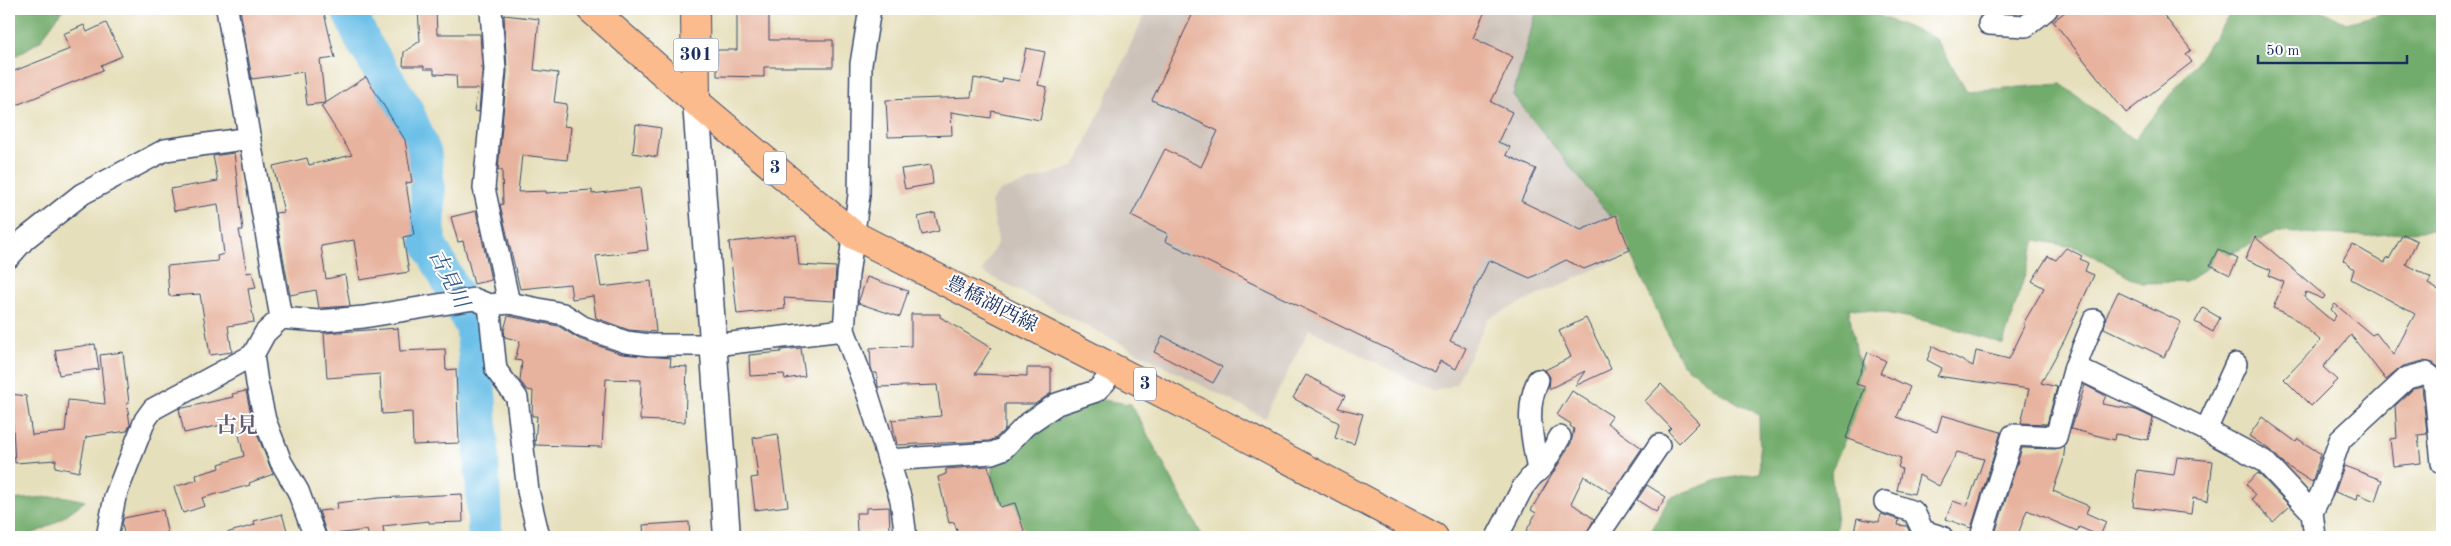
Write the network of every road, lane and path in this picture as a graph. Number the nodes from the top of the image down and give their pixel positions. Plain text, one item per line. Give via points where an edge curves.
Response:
1 (227, 9) edge
2 (491, 9) edge
3 (591, 9) edge
4 (695, 9) edge
5 (870, 9) edge
6 (2047, 9) edge
7 (1989, 24) dead end
8 (696, 102) junction
9 (250, 138) junction
10 (854, 235) junction
11 (9, 257) edge
12 (499, 304) junction
13 (282, 318) junction
14 (2094, 320) dead end
15 (844, 330) junction
16 (714, 345) junction
17 (253, 355) junction
18 (2236, 364) dead end
19 (2075, 366) junction
20 (1111, 367) junction
21 (1538, 380) dead end
22 (2206, 430) junction
23 (1560, 437) dead end
24 (1659, 445) dead end
25 (2442, 450) edge
26 (888, 460) junction
27 (1538, 471) junction
28 (1885, 502) dead end
29 (2312, 512) junction
30 (107, 537) edge
31 (315, 537) edge
32 (539, 537) edge
33 (727, 537) edge
34 (906, 537) edge
35 (1434, 537) edge
36 (1497, 537) edge
37 (1597, 537) edge
38 (1942, 537) edge
39 (1981, 537) edge
40 (2315, 537) edge

1 - 9 street
2 - 12 street via 495,70 484,188
3 - 8 main road, 豊橋湖西線 / 3
4 - 8 main road, 301
5 - 10 street via 861,64 859,195
6 - 7 street via 2026,26
8 - 10 main road, 豊橋湖西線 / 3
8 - 16 street
9 - 11 street via 165,150 82,194 25,239
9 - 13 street
10 - 15 street
10 - 20 main road, 豊橋湖西線 / 3
12 - 13 street via 474,299 319,322
12 - 16 street via 563,314 583,327 626,342
12 - 32 street via 496,370 517,398 528,492
13 - 17 street via 265,332
14 - 19 street
15 - 16 street
15 - 26 street
16 - 33 street
17 - 30 street via 152,409 115,497
17 - 31 street via 265,420
18 - 22 street
19 - 22 street
19 - 39 street via 2056,437 2012,435
20 - 26 street via 1096,392 1057,404 1026,425 1003,449 992,453
20 - 35 main road, 豊橋湖西線 / 3
21 - 27 street via 1532,392 1529,412
22 - 29 street via 2264,461
23 - 27 street
24 - 37 street
25 - 29 street via 2434,379 2426,373 2407,378 2340,440
26 - 34 street via 901,500
27 - 36 street via 1523,487
28 - 38 street via 1914,512 1923,531
29 - 40 street

